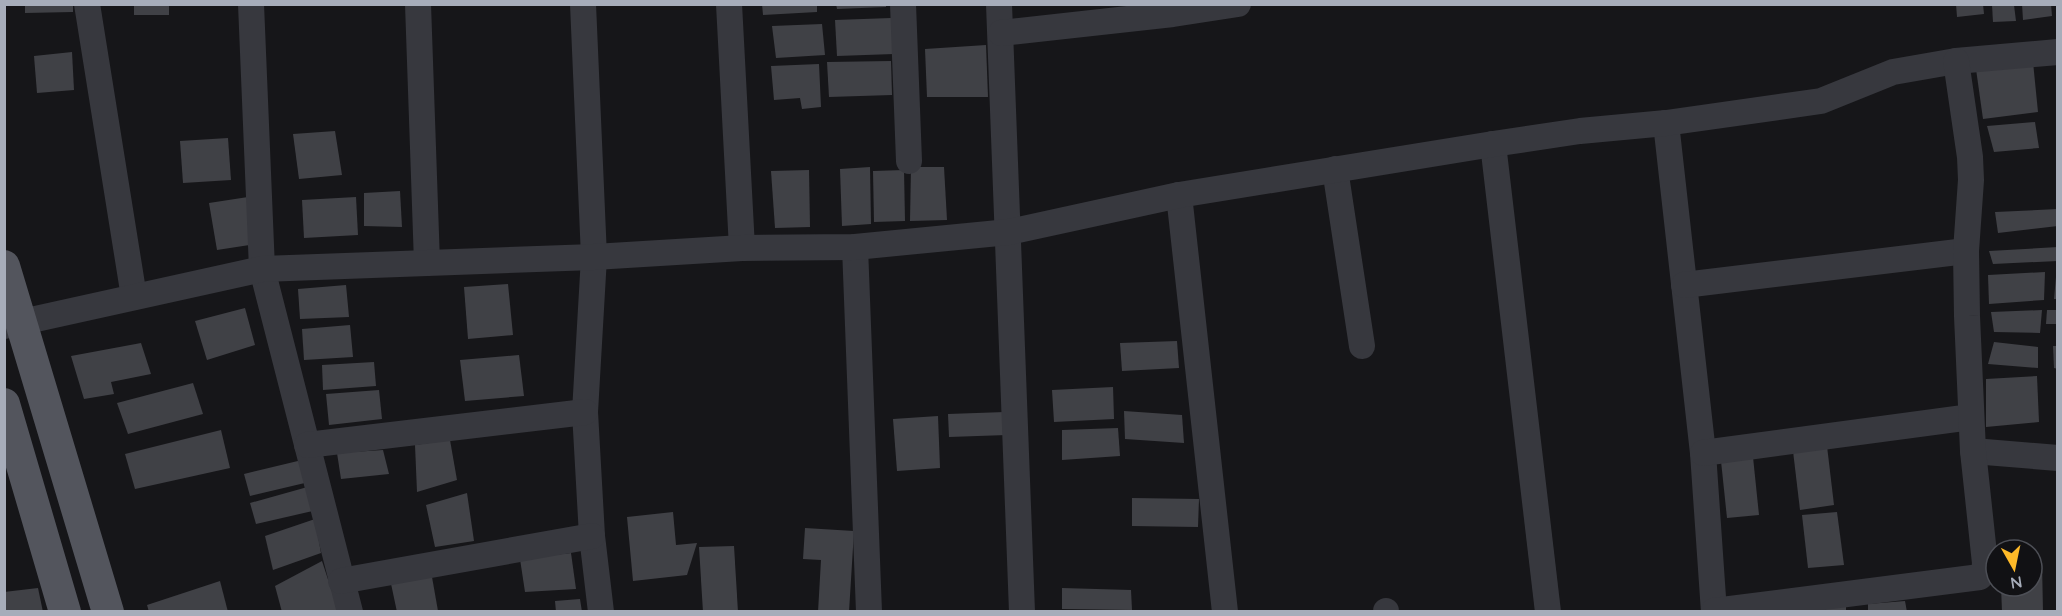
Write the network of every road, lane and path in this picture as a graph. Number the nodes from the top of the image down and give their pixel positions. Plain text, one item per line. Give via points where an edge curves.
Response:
1 (87, 4) edge
2 (251, 4) edge
3 (418, 4) edge
4 (583, 4) edge
5 (729, 4) edge
6 (903, 4) edge
7 (999, 4) edge
8 (1238, 4) edge
9 (1173, 9) edge
10 (1001, 33) junction
11 (2058, 52) edge
12 (1956, 61) junction
13 (1665, 123) junction
14 (1493, 144) junction
15 (909, 161) dead end
16 (1335, 169) junction
17 (1179, 195) junction
18 (1009, 232) junction
19 (855, 247) junction
20 (742, 248) junction
21 (1966, 251) junction
22 (594, 257) junction
23 (427, 263) junction
24 (5, 269) edge
25 (262, 269) junction
26 (1684, 285) junction
27 (134, 297) junction
28 (13, 324) edge
29 (1362, 346) dead end
30 (4, 404) edge
31 (585, 412) junction
32 (1971, 417) junction
33 (307, 445) junction
34 (1973, 451) junction
35 (1703, 453) junction
36 (2058, 458) edge
37 (592, 536) junction
38 (341, 580) junction
39 (1714, 611) edge
40 (65, 612) edge
41 (108, 612) edge
42 (350, 612) edge
43 (601, 612) edge
44 (869, 612) edge
45 (1022, 612) edge
46 (1225, 612) edge
47 (1548, 612) edge

1 - 27 street
2 - 25 street
3 - 23 street
4 - 22 street
5 - 20 street
6 - 15 street
7 - 10 street
8 - 9 street
9 - 10 street
10 - 18 street
11 - 12 street
12 - 13 street via 1893,72 1821,101
12 - 21 street via 1970,157
13 - 14 street
13 - 26 street
14 - 16 street
14 - 47 street
16 - 17 street
16 - 29 street
17 - 18 street
17 - 46 street
18 - 19 street
18 - 45 street
19 - 20 street
19 - 44 street
20 - 22 street
21 - 26 street
21 - 32 street
22 - 23 street
22 - 31 street
23 - 25 street
24 - 28 main road
25 - 27 street
25 - 33 street
26 - 35 street
27 - 28 street
28 - 41 main road
30 - 40 main road
31 - 33 street
31 - 37 street
32 - 34 street
32 - 35 street
33 - 38 street
34 - 36 street
34 - 39 street via 1985,563 1980,577
35 - 39 street
37 - 38 street
37 - 43 street
38 - 42 street

